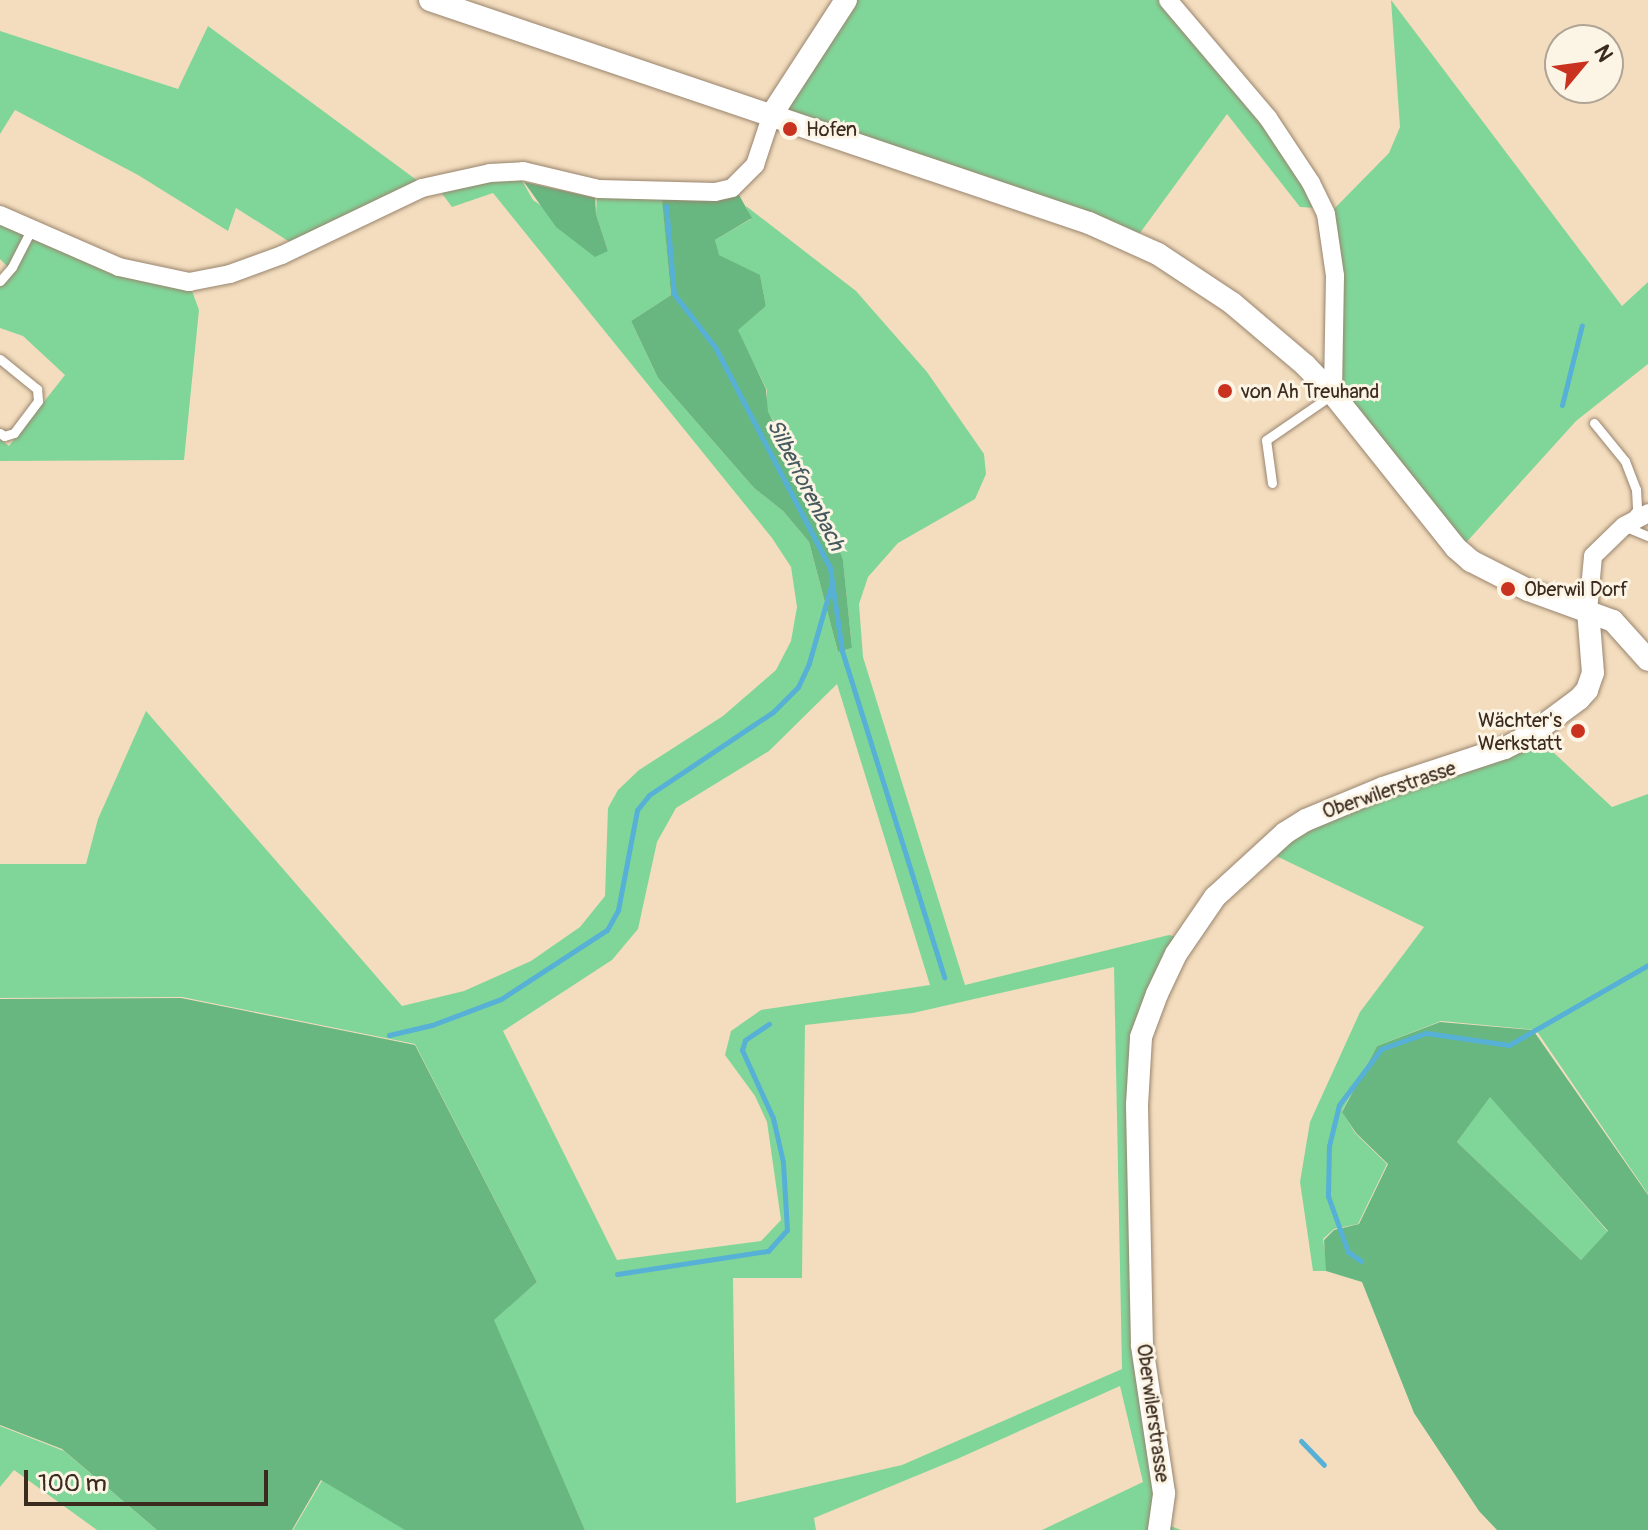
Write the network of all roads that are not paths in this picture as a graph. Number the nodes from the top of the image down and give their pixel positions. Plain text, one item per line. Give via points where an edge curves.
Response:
1 (430, 0) edge
2 (846, 0) edge
3 (1168, 0) edge
4 (772, 114) junction
5 (0, 215) edge
6 (31, 230) junction
7 (0, 281) edge
8 (0, 359) edge
9 (1333, 394) junction
10 (1594, 423) dead end
11 (0, 433) edge
12 (1272, 483) dead end
13 (1648, 513) edge
14 (1624, 526) junction
15 (1648, 536) edge
16 (1588, 611) junction
17 (1648, 660) edge
18 (1159, 1530) edge

1 - 4 street
2 - 4 street
3 - 9 street via 1268,118 1326,214 1335,276
4 - 6 street via 755,165 738,183 715,192 599,189 523,171 490,173 422,188 282,255 189,282 119,267
4 - 9 street via 1089,223 1158,254 1260,324
5 - 6 street
6 - 7 lane
8 - 11 lane via 37,389 38,401 14,433
9 - 12 lane via 1266,440
9 - 16 street via 1459,551 1511,583
10 - 14 lane via 1625,461 1636,489 1637,510
13 - 14 street, Oberwilerstrasse
14 - 15 lane
14 - 16 street, Oberwilerstrasse via 1593,556
16 - 17 street via 1613,621
16 - 18 street, Oberwilerstrasse via 1593,673 1579,699 1529,736 1495,753 1383,788 1285,833 1215,897 1176,954 1157,994 1141,1037 1137,1105 1142,1345 1164,1493

